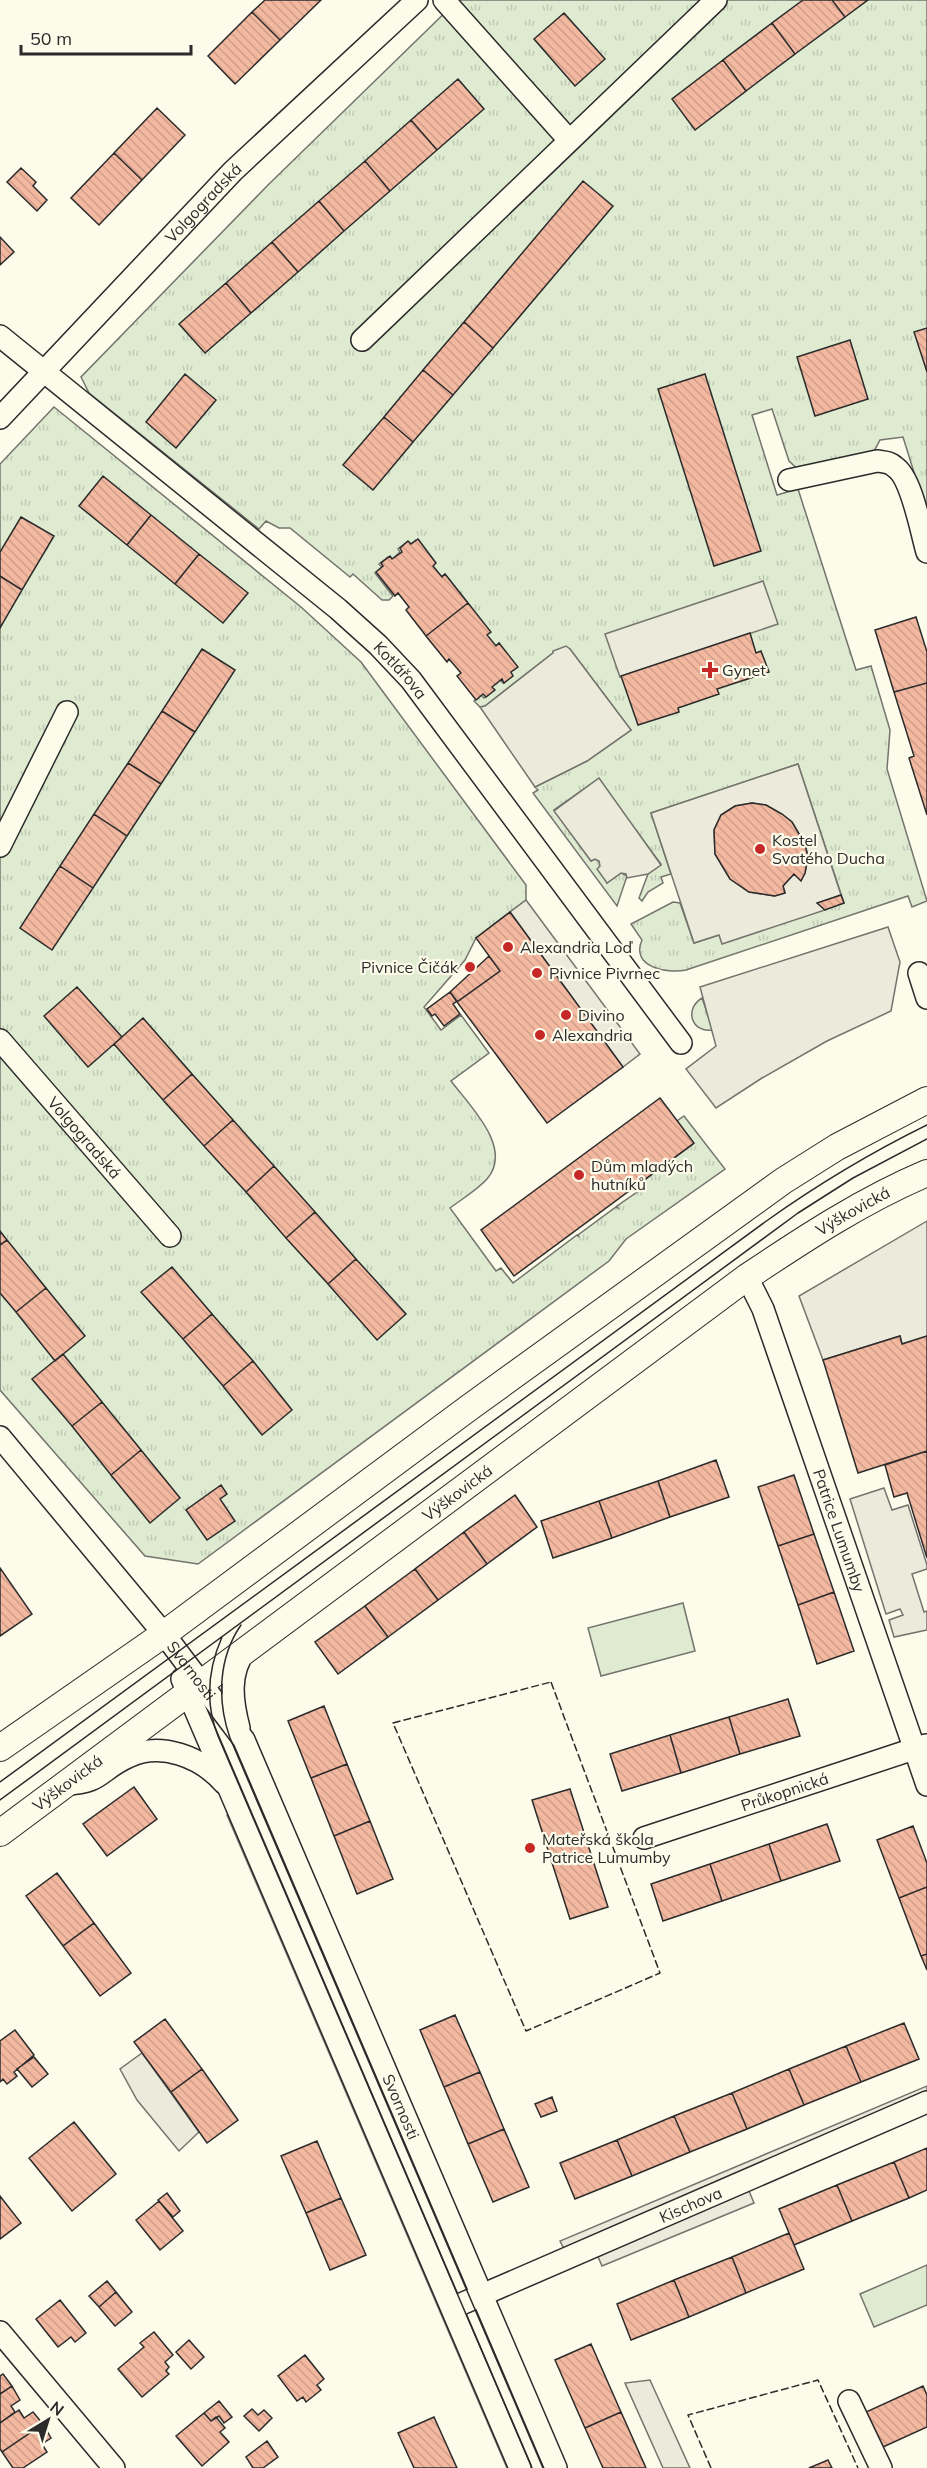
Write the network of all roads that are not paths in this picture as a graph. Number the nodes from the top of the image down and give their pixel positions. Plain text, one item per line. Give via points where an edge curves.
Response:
1 (417, 0) edge
2 (444, 0) edge
3 (716, 0) edge
4 (569, 140) junction
5 (0, 336) edge
6 (362, 339) dead end
7 (43, 370) junction
8 (0, 418) edge
9 (789, 480) dead end
10 (926, 549) edge
11 (67, 712) dead end
12 (0, 846) edge
13 (919, 973) dead end
14 (927, 998) edge
15 (0, 1040) edge
16 (681, 1043) dead end
17 (927, 1100) edge
18 (927, 1173) edge
19 (170, 1236) dead end
20 (747, 1277) junction
21 (0, 1437) edge
22 (164, 1634) junction
23 (247, 1649) junction
24 (195, 1688) junction
25 (244, 1740) junction
26 (921, 1747) edge
27 (0, 1748) edge
28 (66, 1784) junction
29 (927, 1785) edge
30 (233, 1797) junction
31 (0, 1833) edge
32 (644, 1838) dead end
33 (927, 2102) edge
34 (481, 2294) junction
35 (452, 2308) junction
36 (0, 2332) edge
37 (849, 2401) dead end
38 (114, 2468) edge
39 (520, 2468) edge
40 (556, 2468) edge
41 (880, 2468) edge

1 - 7 street, Volgogradská via 233,171
2 - 4 street
3 - 4 street
4 - 6 street
5 - 7 street, Kotlářova
7 - 8 street, Volgogradská
7 - 16 street, Kotlářova via 378,645 411,680
9 - 10 street via 877,461 897,467 905,478
11 - 12 street
13 - 14 street
15 - 19 street, Volgogradská
17 - 22 street via 837,1147 783,1181
18 - 20 street, Výškovická via 870,1201
20 - 23 street, Výškovická
20 - 26 street, Patrice Lumumby via 763,1309
21 - 22 street
22 - 24 street, Svornosti
22 - 27 street
23 - 24 street, Výškovická
23 - 25 street via 237,1662 232,1696
24 - 25 street, Svornosti
24 - 28 street, Výškovická
24 - 30 street, Svornosti
25 - 34 street, Svornosti
26 - 29 street, Patrice Lumumby
26 - 32 street, Průkopnická
28 - 30 street via 88,1782 128,1756 158,1750 202,1765
28 - 31 street, Výškovická
30 - 35 street, Svornosti
33 - 34 street, Kischova
34 - 35 street, Kischova
34 - 40 street, Svornosti
35 - 39 street, Svornosti
36 - 38 street
37 - 41 street

